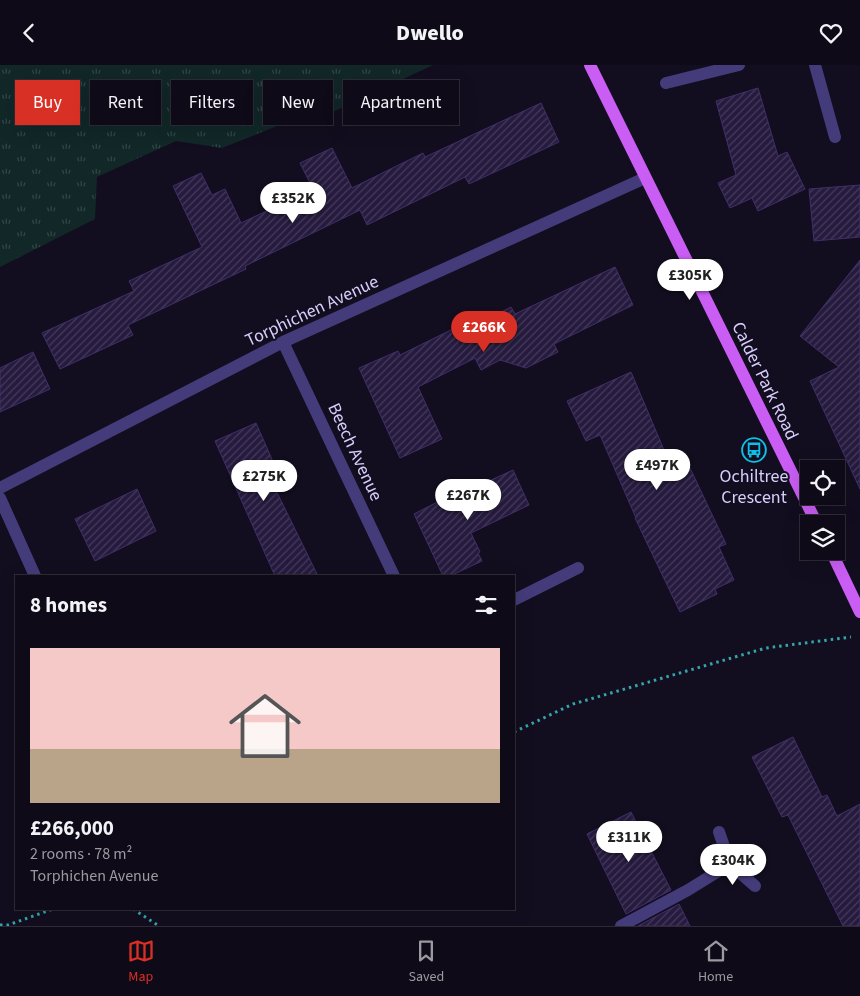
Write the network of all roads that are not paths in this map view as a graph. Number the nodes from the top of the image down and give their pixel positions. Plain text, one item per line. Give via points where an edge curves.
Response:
1 (590, 65) edge
2 (739, 65) edge
3 (815, 65) edge
4 (666, 83) dead end
5 (835, 137) dead end
6 (645, 178) junction
7 (283, 342) junction
8 (0, 487) edge
9 (0, 498) edge
10 (813, 515) edge
11 (836, 560) edge
12 (578, 568) dead end
13 (35, 575) edge
14 (394, 575) edge
15 (856, 591) edge
16 (515, 600) edge
17 (860, 612) edge
18 (719, 832) dead end
19 (730, 864) junction
20 (755, 886) dead end
21 (621, 926) edge

1 - 6 main road, Calder Park Road
2 - 4 street
3 - 5 street
6 - 7 street, Torphichen Avenue
6 - 10 main road, Calder Park Road
7 - 8 street, Torphichen Avenue
7 - 14 street, Beech Avenue
9 - 13 street
11 - 15 main road
12 - 16 street
15 - 17 main road
18 - 19 street
19 - 20 street
19 - 21 street

